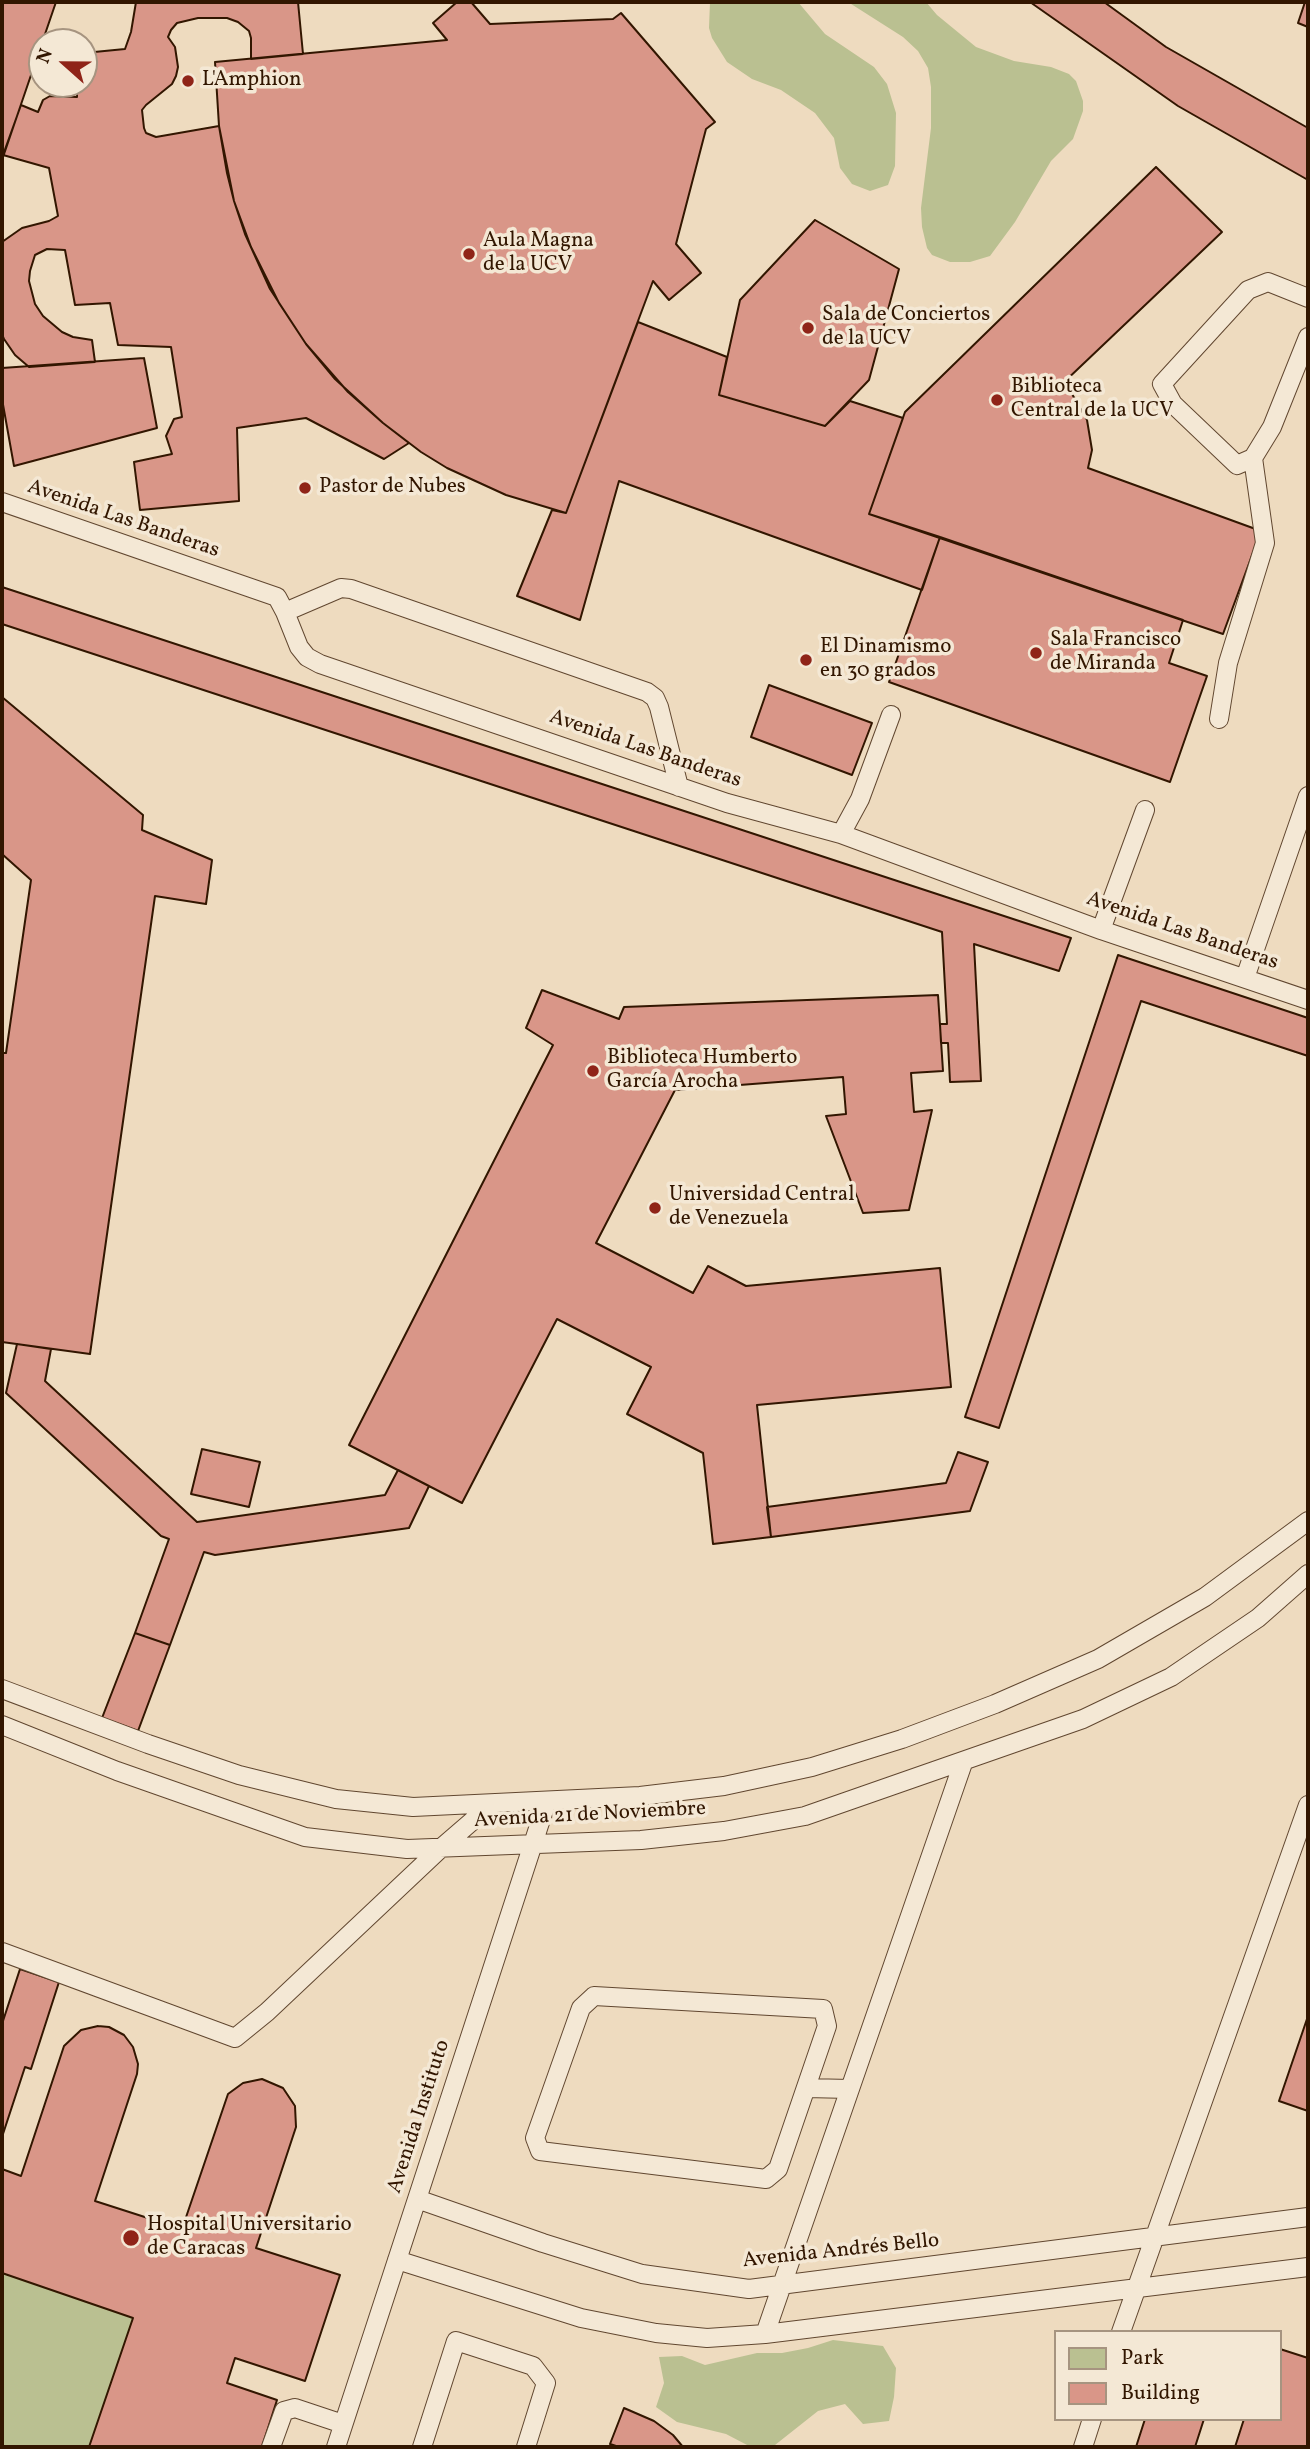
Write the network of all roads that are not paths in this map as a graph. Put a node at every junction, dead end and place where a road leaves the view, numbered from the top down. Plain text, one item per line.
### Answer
1 (1308, 298) edge
2 (1308, 337) edge
3 (1253, 457) junction
4 (2, 502) edge
5 (285, 612) junction
6 (891, 715) dead end
7 (1219, 719) dead end
8 (679, 787) junction
9 (1308, 796) edge
10 (1146, 810) dead end
11 (841, 834) junction
12 (1101, 930) junction
13 (1245, 978) junction
14 (1308, 1000) edge
15 (1307, 1523) edge
16 (1308, 1574) edge
17 (2, 1689) edge
18 (2, 1725) edge
19 (963, 1763) junction
20 (547, 1801) junction
21 (492, 1804) junction
22 (1308, 1805) edge
23 (533, 1843) junction
24 (441, 1848) junction
25 (2, 1952) edge
26 (806, 2088) junction
27 (850, 2089) junction
28 (417, 2199) junction
29 (1308, 2217) edge
30 (1155, 2237) junction
31 (397, 2260) junction
32 (1308, 2267) edge
33 (782, 2285) junction
34 (1136, 2288) junction
35 (1122, 2330) edge
36 (765, 2334) junction
37 (1091, 2421) edge
38 (343, 2424) junction
39 (271, 2447) edge
40 (335, 2447) edge
41 (422, 2447) edge
42 (526, 2447) edge
43 (1083, 2447) edge

1 - 3 lane
2 - 3 lane
3 - 7 lane
4 - 5 lane, Avenida Las Banderas
5 - 8 lane, Avenida Las Banderas
5 - 8 lane
6 - 11 lane
8 - 11 lane, Avenida Las Banderas
9 - 13 lane
10 - 12 lane
11 - 12 lane, Avenida Las Banderas
12 - 13 lane, Avenida Las Banderas
13 - 14 lane, Avenida Las Banderas
15 - 20 lane, Avenida 21 de Noviembre
16 - 19 lane, Avenida 21 de Noviembre
17 - 21 lane, Avenida 21 de Noviembre
18 - 24 lane, Avenida 21 de Noviembre
19 - 23 lane, Avenida 21 de Noviembre
19 - 27 lane
20 - 21 lane, Avenida 21 de Noviembre
20 - 23 lane, Avenida Instituto
21 - 24 lane
22 - 30 lane
23 - 24 lane, Avenida 21 de Noviembre
23 - 28 lane, Avenida Instituto
24 - 25 lane
26 - 26 lane
26 - 27 lane
27 - 33 lane
28 - 31 lane, Avenida Instituto
28 - 33 lane, Avenida Andrés Bello
29 - 30 lane, Avenida Andrés Bello
30 - 33 lane, Avenida Andrés Bello
30 - 34 lane
31 - 36 lane
31 - 38 lane, Avenida Instituto
32 - 34 lane
33 - 36 lane
34 - 35 lane
34 - 36 lane
37 - 43 lane
38 - 39 lane
38 - 40 lane, Avenida Instituto
41 - 42 lane

